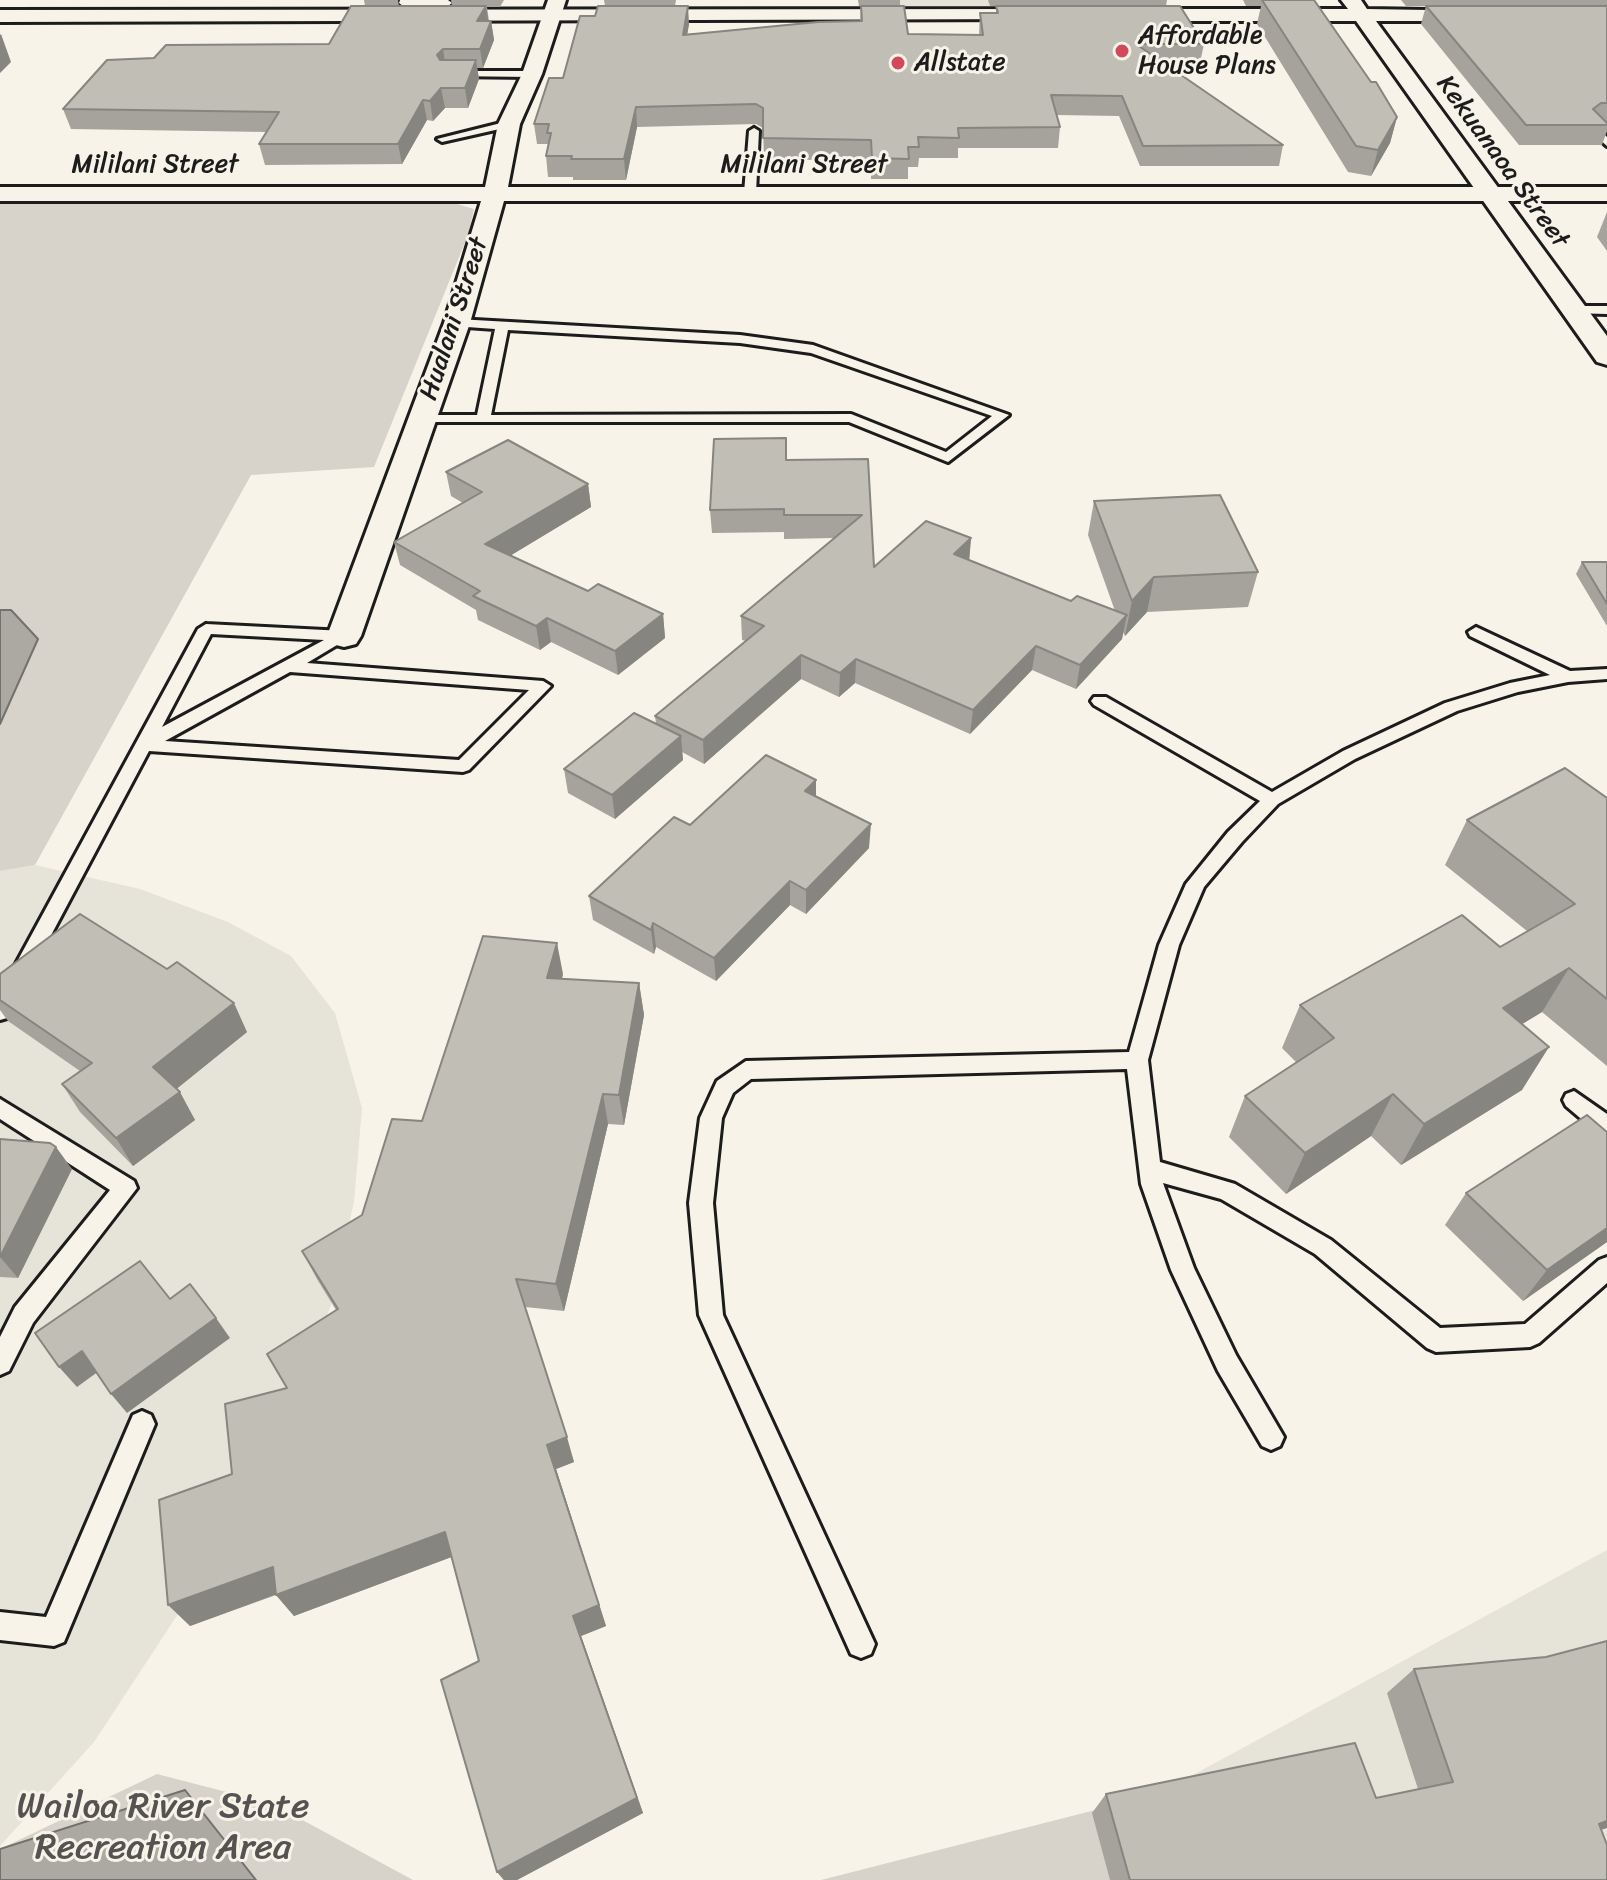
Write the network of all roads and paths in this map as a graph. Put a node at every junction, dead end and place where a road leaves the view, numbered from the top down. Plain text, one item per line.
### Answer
1 (404, 0) edge
2 (447, 7) edge
3 (1356, 7) edge
4 (554, 8) edge
5 (1064, 15) edge
6 (1111, 15) edge
7 (1500, 15) edge
8 (0, 16) edge
9 (446, 74) edge
10 (532, 74) junction
11 (509, 124) junction
12 (1607, 129) edge
13 (754, 131) dead end
14 (442, 139) dead end
15 (1607, 143) edge
16 (495, 193) junction
17 (750, 193) junction
18 (0, 194) edge
19 (1490, 194) junction
20 (1607, 194) edge
21 (1574, 310) junction
22 (1607, 310) edge
23 (457, 323) junction
24 (502, 326) junction
25 (1607, 356) edge
26 (422, 419) junction
27 (483, 419) junction
28 (1476, 632) dead end
29 (344, 636) junction
30 (287, 667) junction
31 (1607, 674) edge
32 (1568, 677) junction
33 (1100, 701) dead end
34 (143, 745) junction
35 (1272, 800) junction
36 (0, 1012) edge
37 (1137, 1060) junction
38 (1574, 1100) dead end
39 (0, 1108) edge
40 (1607, 1127) edge
41 (1150, 1169) junction
42 (1607, 1268) edge
43 (0, 1363) edge
44 (142, 1424) dead end
45 (1271, 1437) dead end
46 (0, 1626) edge
47 (861, 1644) dead end

1 - 2 lane
2 - 4 street
2 - 8 street
3 - 6 street
3 - 7 street
3 - 19 street, Kekuanaoa Street
4 - 5 street
4 - 10 street, Hualani Street
9 - 10 lane
10 - 11 street, Hualani Street
11 - 14 lane
11 - 16 street, Hualani Street
12 - 15 lane
13 - 17 lane
16 - 17 street, Mililani Street
16 - 18 street, Mililani Street
16 - 23 street, Hualani Street
17 - 19 street, Mililani Street
19 - 20 street, Mililani Street
19 - 21 street, Kekuanaoa Street
21 - 22 lane
21 - 25 street, Kekuanaoa Street
23 - 24 lane
23 - 26 street, Hualani Street
24 - 27 lane
24 - 27 lane
26 - 27 lane
26 - 29 street, Hualani Street
28 - 32 lane
29 - 30 lane
29 - 34 lane
30 - 34 lane
30 - 34 lane
31 - 32 lane
32 - 35 lane
33 - 35 lane
34 - 36 lane
35 - 37 lane
37 - 41 lane
37 - 47 lane
38 - 40 lane
39 - 43 lane
41 - 42 lane
41 - 45 lane
44 - 46 lane

